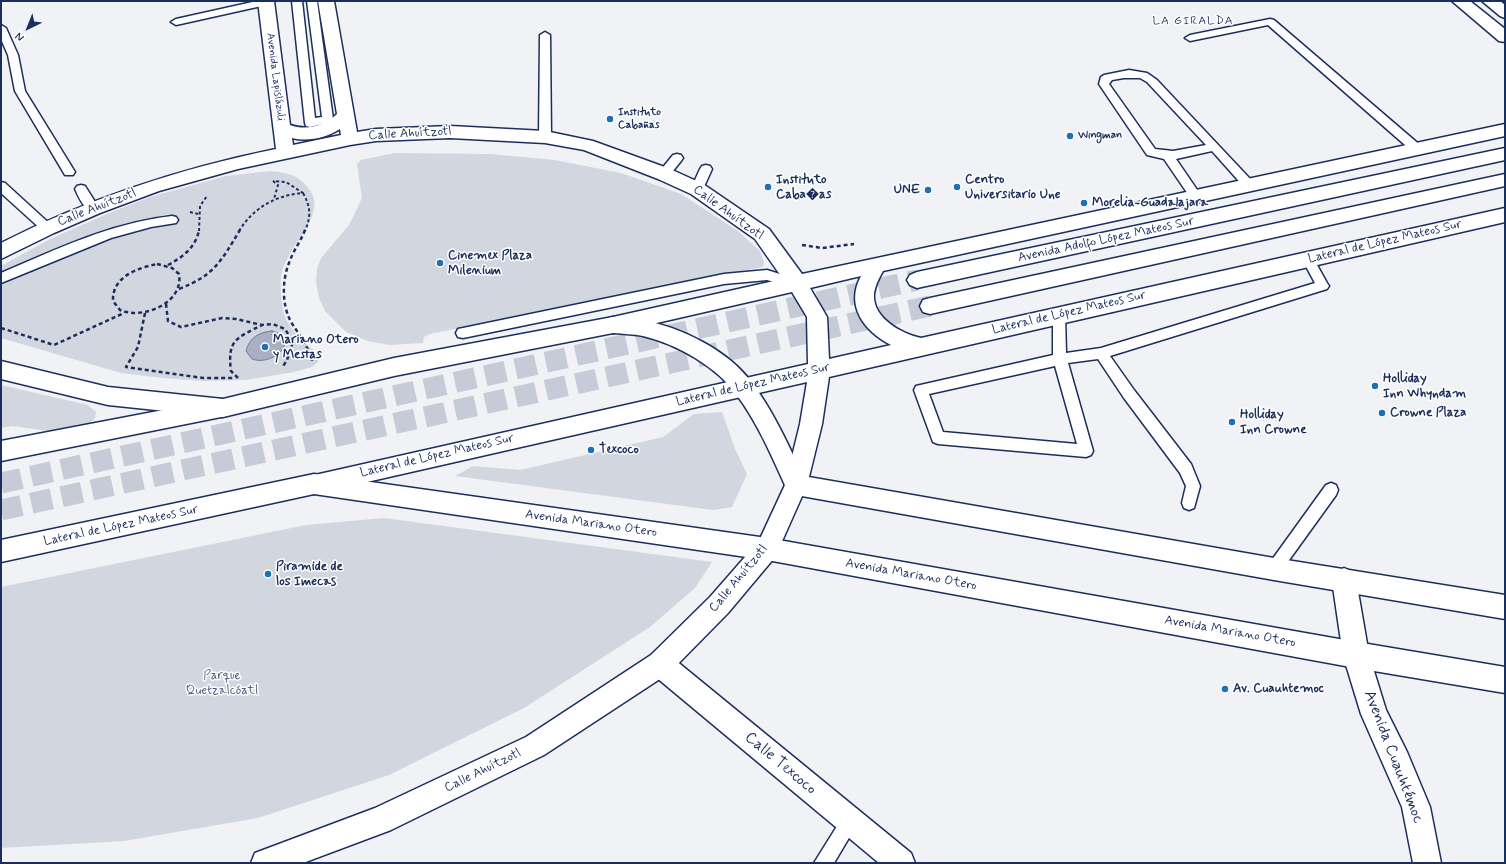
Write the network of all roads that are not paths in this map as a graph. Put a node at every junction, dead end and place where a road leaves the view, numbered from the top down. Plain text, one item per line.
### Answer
1 (266, 1) edge
2 (296, 1) edge
3 (312, 1) edge
4 (326, 1) edge
5 (1460, 1) edge
6 (1490, 1) edge
7 (1505, 13) edge
8 (176, 22) dead end
9 (1, 28) edge
10 (545, 35) dead end
11 (1505, 37) edge
12 (1190, 38) dead end
13 (346, 115) junction
14 (282, 128) junction
15 (1505, 130) edge
16 (545, 137) junction
17 (350, 138) junction
18 (1214, 147) junction
19 (1417, 149) junction
20 (285, 153) junction
21 (1505, 154) edge
22 (1168, 156) junction
23 (677, 158) dead end
24 (706, 169) dead end
25 (69, 172) dead end
26 (664, 174) junction
27 (1505, 180) edge
28 (1, 186) edge
29 (1249, 186) junction
30 (81, 189) dead end
31 (697, 189) junction
32 (1196, 197) junction
33 (93, 208) junction
34 (1505, 215) edge
35 (172, 220) dead end
36 (47, 228) junction
37 (1, 252) edge
38 (1308, 259) junction
39 (877, 264) junction
40 (1, 278) edge
41 (918, 280) tunnel mouth
42 (798, 284) junction
43 (930, 306) tunnel mouth
44 (1058, 315) junction
45 (613, 325) junction
46 (463, 333) dead end
47 (922, 347) junction
48 (1100, 353) junction
49 (1060, 359) junction
50 (1, 370) edge
51 (819, 370) junction
52 (744, 386) junction
53 (222, 408) junction
54 (1, 451) edge
55 (314, 484) junction
56 (796, 485) junction
57 (1331, 490) dead end
58 (1188, 503) dead end
59 (767, 549) junction
60 (1, 551) edge
61 (1274, 569) junction
62 (1344, 580) junction
63 (1505, 607) edge
64 (1356, 655) junction
65 (660, 664) junction
66 (1505, 680) edge
67 (850, 821) junction
68 (265, 863) edge
69 (823, 863) edge
70 (901, 863) edge
71 (1427, 863) edge

1 - 8 lane
1 - 14 main road, Avenida Lapislázuli
2 - 3 lane
4 - 13 main road
5 - 11 main road
6 - 7 main road
9 - 25 lane
10 - 16 lane
12 - 19 lane
13 - 14 main road
13 - 17 main road
14 - 20 main road, Avenida Lapislázuli
15 - 19 main road
16 - 17 main road, Calle Ahuítzotl
16 - 26 main road, Calle Ahuítzotl
17 - 20 main road, Calle Ahuítzotl
18 - 22 lane
18 - 22 lane
18 - 29 lane
19 - 29 main road
20 - 33 main road, Calle Ahuítzotl
21 - 41 main road, Avenida Adolfo López Mateos Sur
22 - 32 lane
23 - 26 lane
24 - 31 lane
26 - 31 main road, Calle Ahuítzotl
27 - 43 main road, Avenida Adolfo López Mateos Sur
28 - 36 lane
29 - 32 main road
30 - 33 lane
31 - 42 main road, Calle Ahuítzotl
32 - 39 main road
33 - 36 main road, Calle Ahuítzotl
34 - 38 main road, Lateral de López Mateos Sur
35 - 40 lane
36 - 37 main road, Calle Ahuítzotl
38 - 44 main road, Lateral de López Mateos Sur
38 - 48 lane
39 - 42 main road
39 - 47 main road
42 - 45 main road
42 - 46 lane
42 - 51 main road, Calle Ahuítzotl
44 - 47 main road, Lateral de López Mateos Sur
44 - 49 lane
45 - 52 main road
45 - 53 main road
47 - 51 main road, Lateral de López Mateos Sur
48 - 49 lane
48 - 58 lane
49 - 49 lane
50 - 53 main road
51 - 52 main road, Lateral de López Mateos Sur
51 - 56 main road, Calle Ahuítzotl
52 - 55 main road, Lateral de López Mateos Sur
52 - 56 main road
53 - 54 main road
55 - 59 main road, Avenida Mariano Otero
55 - 60 main road, Lateral de López Mateos Sur
56 - 59 main road, Calle Ahuítzotl
56 - 61 main road
57 - 61 lane
59 - 64 main road, Avenida Mariano Otero
59 - 65 main road, Calle Ahuítzotl
61 - 62 main road
62 - 63 main road
62 - 64 main road, Avenida Cuauhtémoc
64 - 66 main road, Avenida Mariano Otero
64 - 71 main road, Avenida Cuauhtémoc
65 - 67 main road, Calle Texcoco
65 - 68 main road, Calle Ahuítzotl
67 - 69 lane
67 - 70 main road, Calle Texcoco

